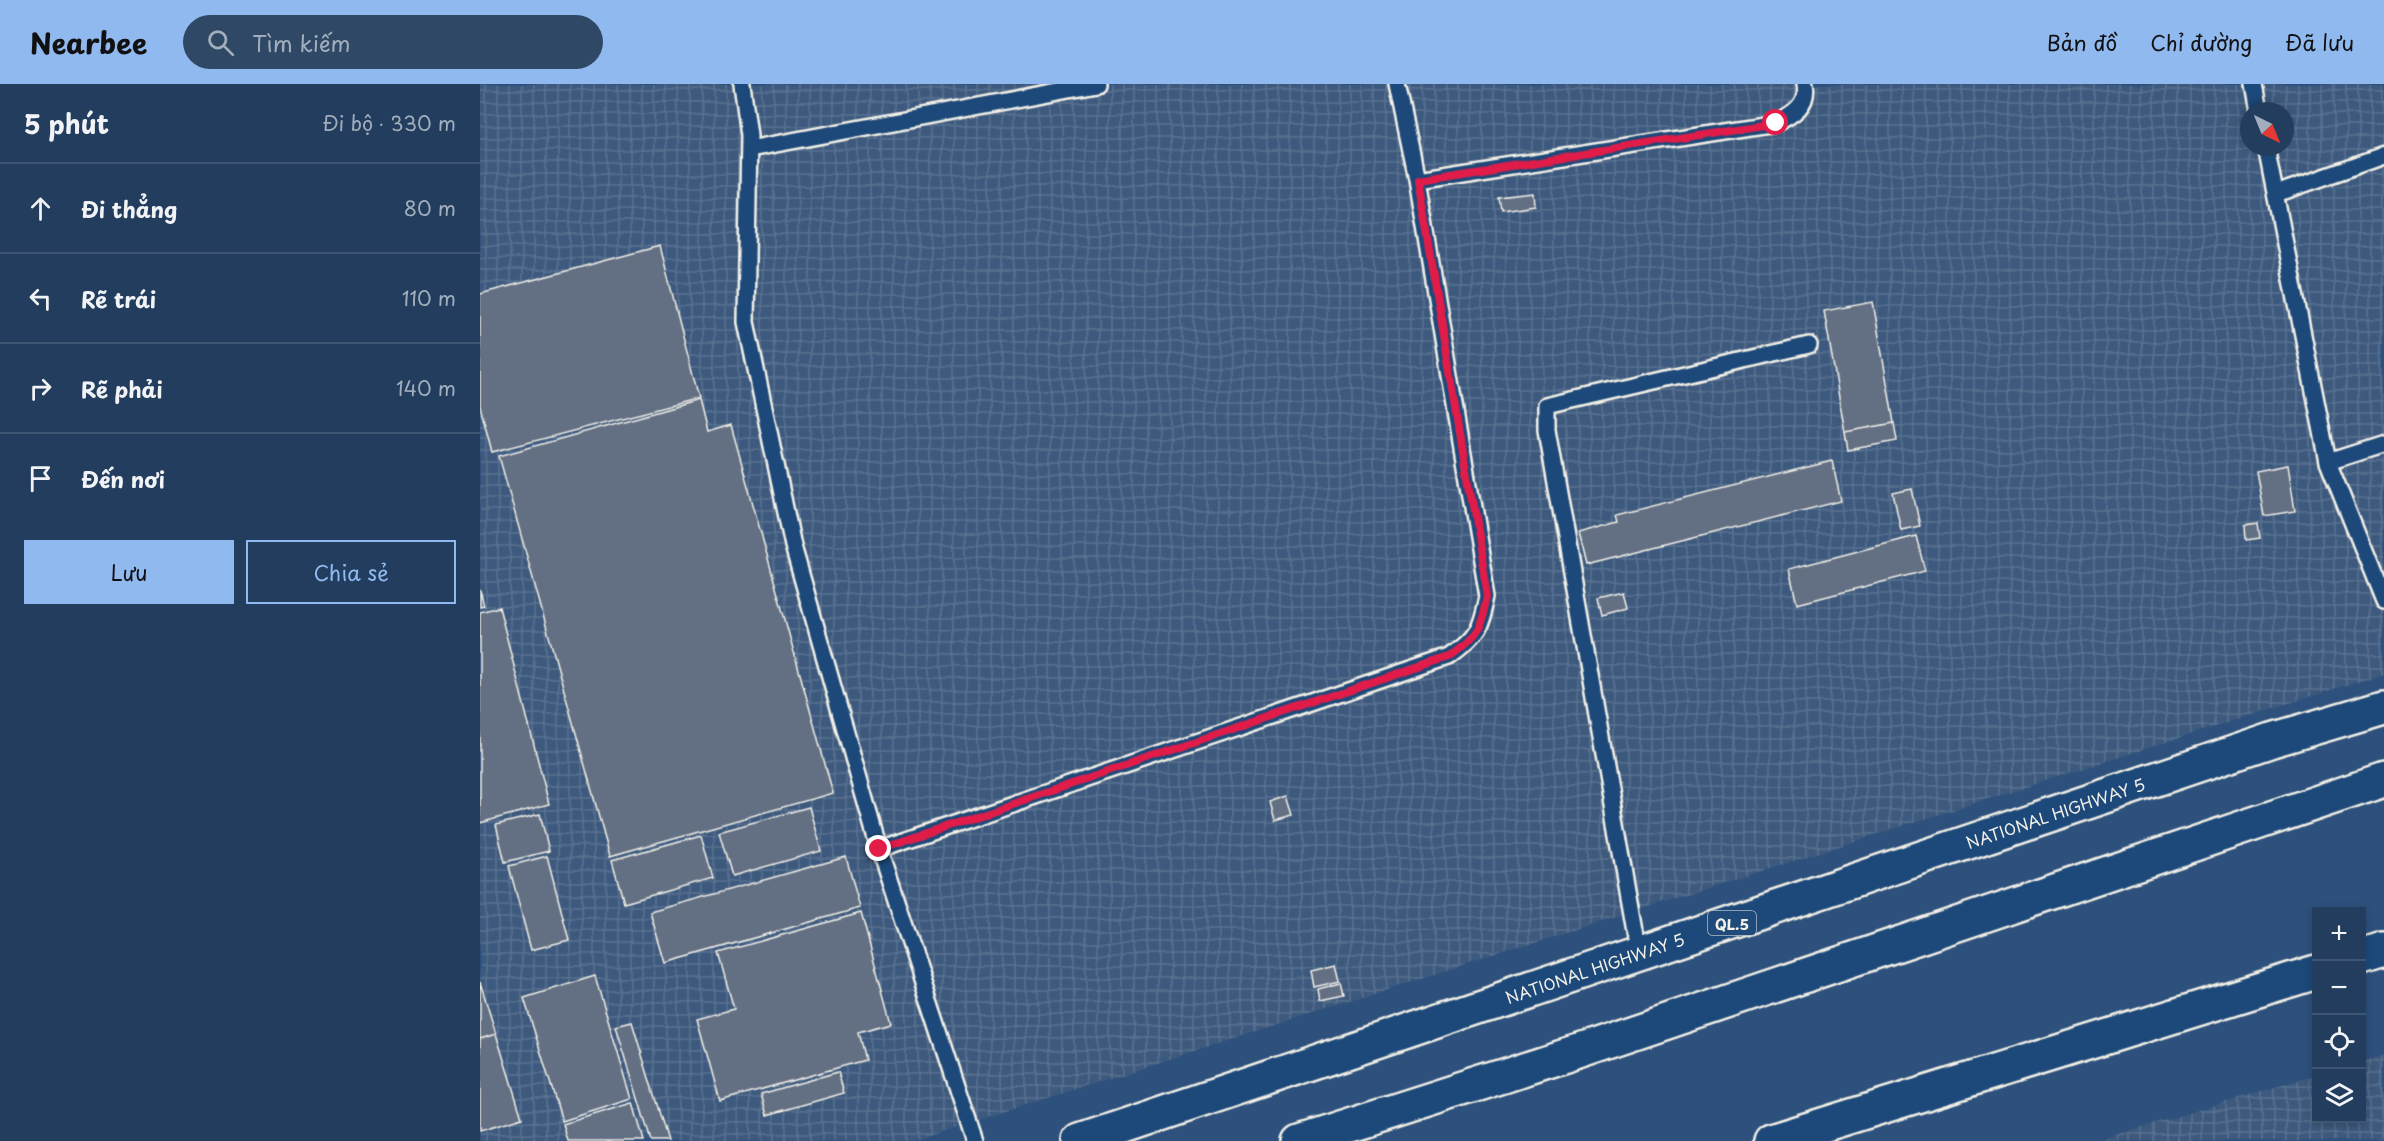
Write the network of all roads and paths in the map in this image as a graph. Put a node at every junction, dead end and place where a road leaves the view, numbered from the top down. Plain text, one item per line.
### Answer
1 (742, 84) edge
2 (1096, 84) edge
3 (1396, 84) edge
4 (1805, 84) edge
5 (2254, 84) edge
6 (2257, 102) edge
7 (748, 149) junction
8 (2268, 156) edge
9 (2384, 156) edge
10 (1418, 179) junction
11 (2276, 194) junction
12 (1809, 345) dead end
13 (2384, 444) edge
14 (2328, 462) junction
15 (2384, 601) edge
16 (2384, 707) edge
17 (2384, 780) edge
18 (879, 849) junction
19 (2384, 951) edge
20 (1639, 954) junction
21 (2366, 956) edge
22 (2312, 973) edge
23 (975, 1141) edge
24 (1080, 1141) edge
25 (1299, 1141) edge
26 (1771, 1141) edge

1 - 7 lane
2 - 7 lane
3 - 10 lane
4 - 10 lane
5 - 6 lane
7 - 18 lane
8 - 11 lane
9 - 11 lane
10 - 18 lane
11 - 14 lane
12 - 20 lane
13 - 14 lane
14 - 15 lane
16 - 20 highway, NATIONAL HIGHWAY 5 / QL.5
17 - 25 highway
18 - 23 lane
19 - 21 highway
20 - 24 highway, NATIONAL HIGHWAY 5 / QL.5
22 - 26 highway

